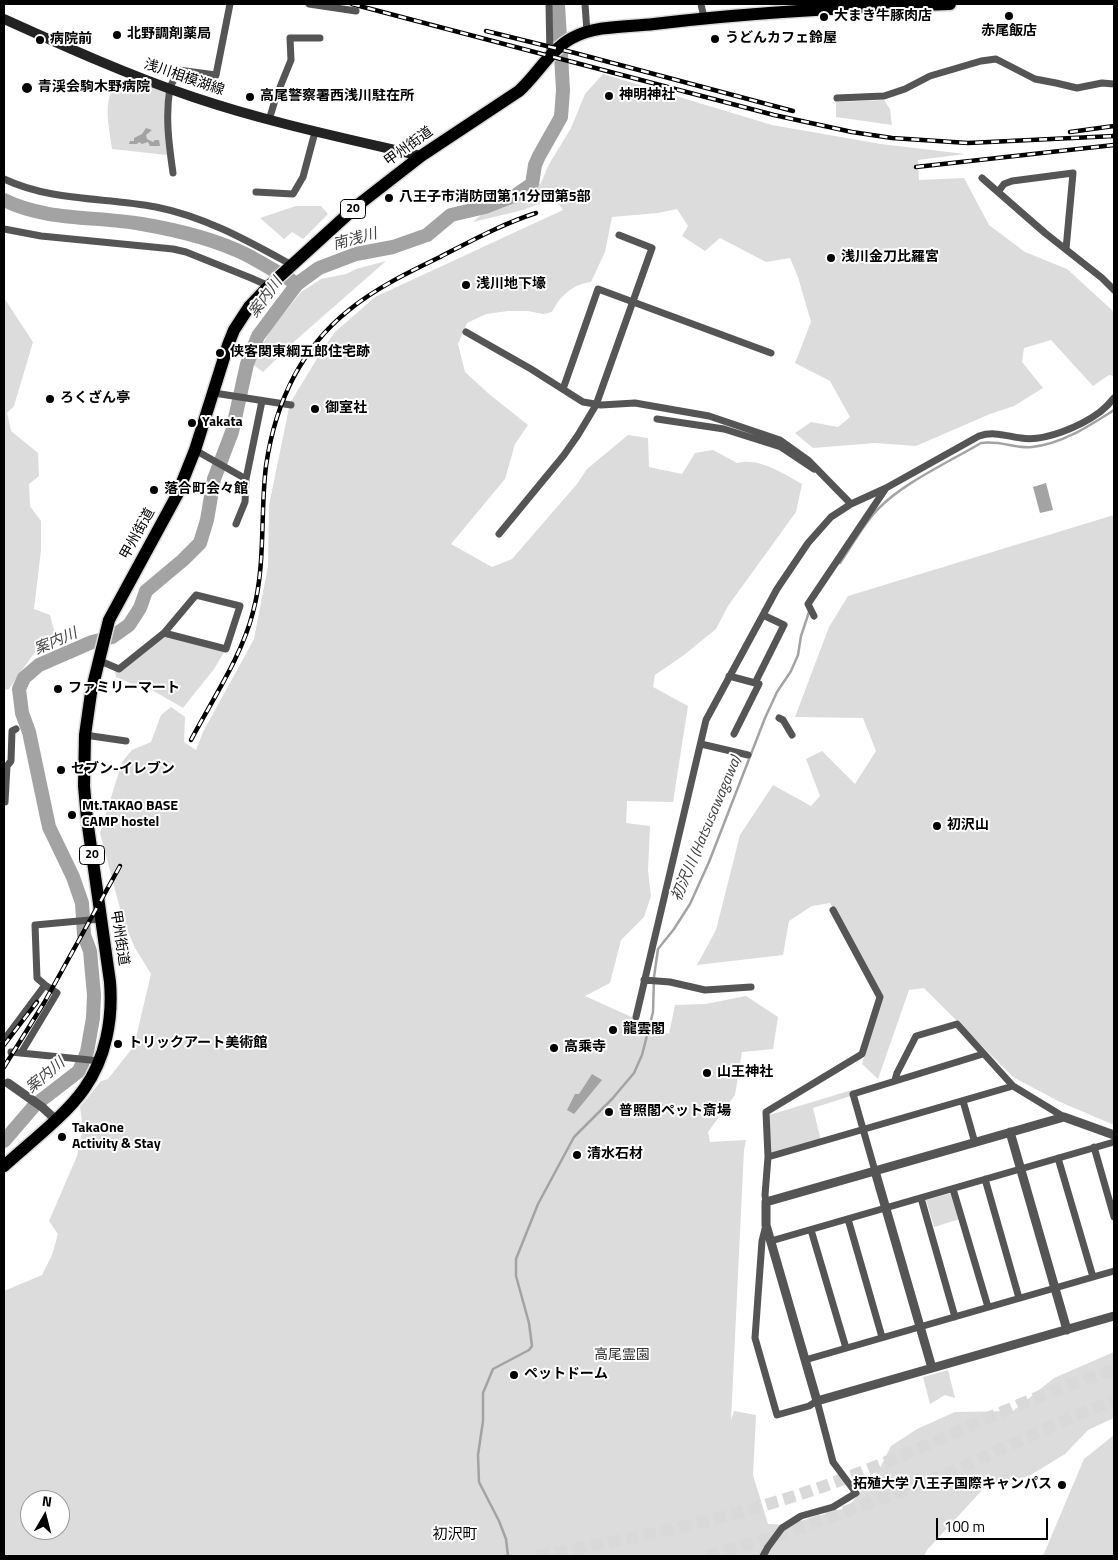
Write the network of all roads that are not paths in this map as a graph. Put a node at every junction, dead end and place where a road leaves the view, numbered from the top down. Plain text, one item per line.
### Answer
1 (230, 4) edge
2 (309, 4) edge
3 (549, 4) edge
4 (585, 4) edge
5 (701, 4) edge
6 (929, 4) edge
7 (950, 4) edge
8 (884, 5) edge
9 (356, 11) dead end
10 (704, 18) junction
11 (4, 20) edge
12 (588, 32) junction
13 (320, 38) dead end
14 (550, 57) junction
15 (1114, 84) edge
16 (170, 89) junction
17 (836, 98) dead end
18 (269, 120) junction
19 (315, 132) junction
20 (421, 156) junction
21 (172, 172) dead end
22 (982, 178) dead end
23 (4, 179) edge
24 (256, 192) dead end
25 (998, 192) junction
26 (4, 229) edge
27 (619, 235) dead end
28 (1066, 249) junction
29 (291, 266) junction
30 (270, 285) junction
31 (1114, 290) edge
32 (632, 302) junction
33 (466, 332) dead end
34 (771, 353) dead end
35 (562, 389) junction
36 (214, 393) junction
37 (1114, 398) edge
38 (262, 401) junction
39 (291, 405) dead end
40 (596, 405) junction
41 (657, 419) dead end
42 (195, 450) junction
43 (819, 472) junction
44 (246, 478) junction
45 (886, 488) junction
46 (851, 504) junction
47 (236, 524) dead end
48 (499, 534) dead end
49 (763, 615) junction
50 (814, 616) dead end
51 (164, 633) junction
52 (98, 660) junction
53 (728, 676) junction
54 (755, 683) junction
55 (780, 718) dead end
56 (734, 734) dead end
57 (4, 735) edge
58 (86, 735) junction
59 (792, 735) dead end
60 (126, 741) dead end
61 (700, 744) junction
62 (748, 755) dead end
63 (5, 802) dead end
64 (832, 910) dead end
65 (97, 919) junction
66 (651, 980) junction
67 (44, 985) junction
68 (751, 988) dead end
69 (636, 1017) dead end
70 (4, 1040) edge
71 (11, 1052) dead end
72 (21, 1053) junction
73 (983, 1054) junction
74 (96, 1061) junction
75 (895, 1080) junction
76 (8, 1083) dead end
77 (1013, 1086) junction
78 (963, 1101) junction
79 (1064, 1117) junction
80 (55, 1119) junction
81 (863, 1130) junction
82 (1010, 1132) junction
83 (1114, 1135) edge
84 (975, 1142) junction
85 (1114, 1142) edge
86 (1094, 1148) junction
87 (768, 1156) junction
88 (1058, 1158) junction
89 (4, 1166) edge
90 (1020, 1169) junction
91 (875, 1171) junction
92 (985, 1179) junction
93 (953, 1188) junction
94 (921, 1198) junction
95 (766, 1202) junction
96 (886, 1208) junction
97 (1114, 1217) edge
98 (848, 1219) junction
99 (766, 1225) junction
100 (811, 1230) junction
101 (771, 1241) junction
102 (1114, 1271) edge
103 (1093, 1277) junction
104 (1054, 1288) junction
105 (1019, 1298) junction
106 (988, 1307) junction
107 (955, 1316) junction
108 (1114, 1316) edge
109 (920, 1327) junction
110 (1067, 1330) junction
111 (882, 1337) junction
112 (846, 1348) junction
113 (805, 1360) junction
114 (932, 1368) junction
115 (817, 1401) junction
116 (763, 1556) edge

1 - 16 street
2 - 9 street
3 - 14 street
4 - 12 street
5 - 10 street
6 - 7 highway, 甲州街道 / 20
6 - 8 highway, 甲州街道 / 20
8 - 10 highway, 甲州街道 / 20
10 - 12 highway, 甲州街道 / 20
11 - 16 main road, 浅川相模湖線
12 - 14 highway, 甲州街道 / 20
13 - 18 street
14 - 20 highway, 甲州街道 / 20
15 - 17 street
16 - 18 main road, 浅川相模湖線
16 - 21 street
18 - 19 main road, 浅川相模湖線
19 - 20 main road, 浅川相模湖線
19 - 24 street
20 - 29 highway, 甲州街道 / 20
22 - 25 street
23 - 29 street
25 - 28 street
25 - 28 street
26 - 30 street
27 - 32 street
28 - 31 street
29 - 30 highway, 甲州街道 / 20
30 - 36 highway, 甲州街道 / 20
32 - 34 street
32 - 35 street
32 - 40 street
33 - 35 street
35 - 40 street
36 - 38 street
36 - 42 highway, 甲州街道 / 20
37 - 45 street
38 - 39 street
38 - 44 street
40 - 43 street
40 - 48 street
41 - 43 street
42 - 44 street
42 - 52 highway, 甲州街道 / 20
43 - 46 street
44 - 47 street
45 - 46 street
45 - 50 street
46 - 49 street
49 - 53 street
49 - 54 street
51 - 51 street
51 - 52 street
52 - 58 highway, 甲州街道 / 20
53 - 54 street
53 - 61 street
54 - 56 street
55 - 59 street
57 - 63 street
58 - 60 street
58 - 65 highway, 甲州街道 / 20
61 - 62 street
61 - 66 street
64 - 87 street
65 - 67 street
65 - 74 highway, 甲州街道 / 20
66 - 68 street
66 - 69 street
67 - 70 street
67 - 72 street
71 - 72 street
72 - 74 street
73 - 75 street
73 - 75 street
73 - 77 street
74 - 80 highway, 甲州街道 / 20
75 - 81 street
76 - 80 street
77 - 78 street
77 - 79 street
78 - 81 street
78 - 84 street
79 - 82 street
79 - 83 street
80 - 89 highway, 甲州街道 / 20
81 - 87 street
81 - 91 street
82 - 84 street
82 - 90 street
84 - 91 street
85 - 86 street
86 - 88 street
86 - 97 street
87 - 95 street
88 - 90 street
88 - 103 street
90 - 92 street
90 - 104 street
91 - 95 street
91 - 96 street
92 - 93 street
92 - 105 street
93 - 94 street
93 - 106 street
94 - 96 street
94 - 107 street
95 - 99 street
96 - 98 street
96 - 109 street
98 - 100 street
98 - 111 street
99 - 101 street
99 - 115 street
100 - 101 street
100 - 112 street
101 - 113 street
102 - 103 street
103 - 104 street
104 - 105 street
104 - 110 street
105 - 106 street
106 - 107 street
107 - 109 street
108 - 110 street
109 - 111 street
109 - 114 street
110 - 114 street
111 - 112 street
112 - 113 street
113 - 115 street
114 - 115 street
115 - 116 street

